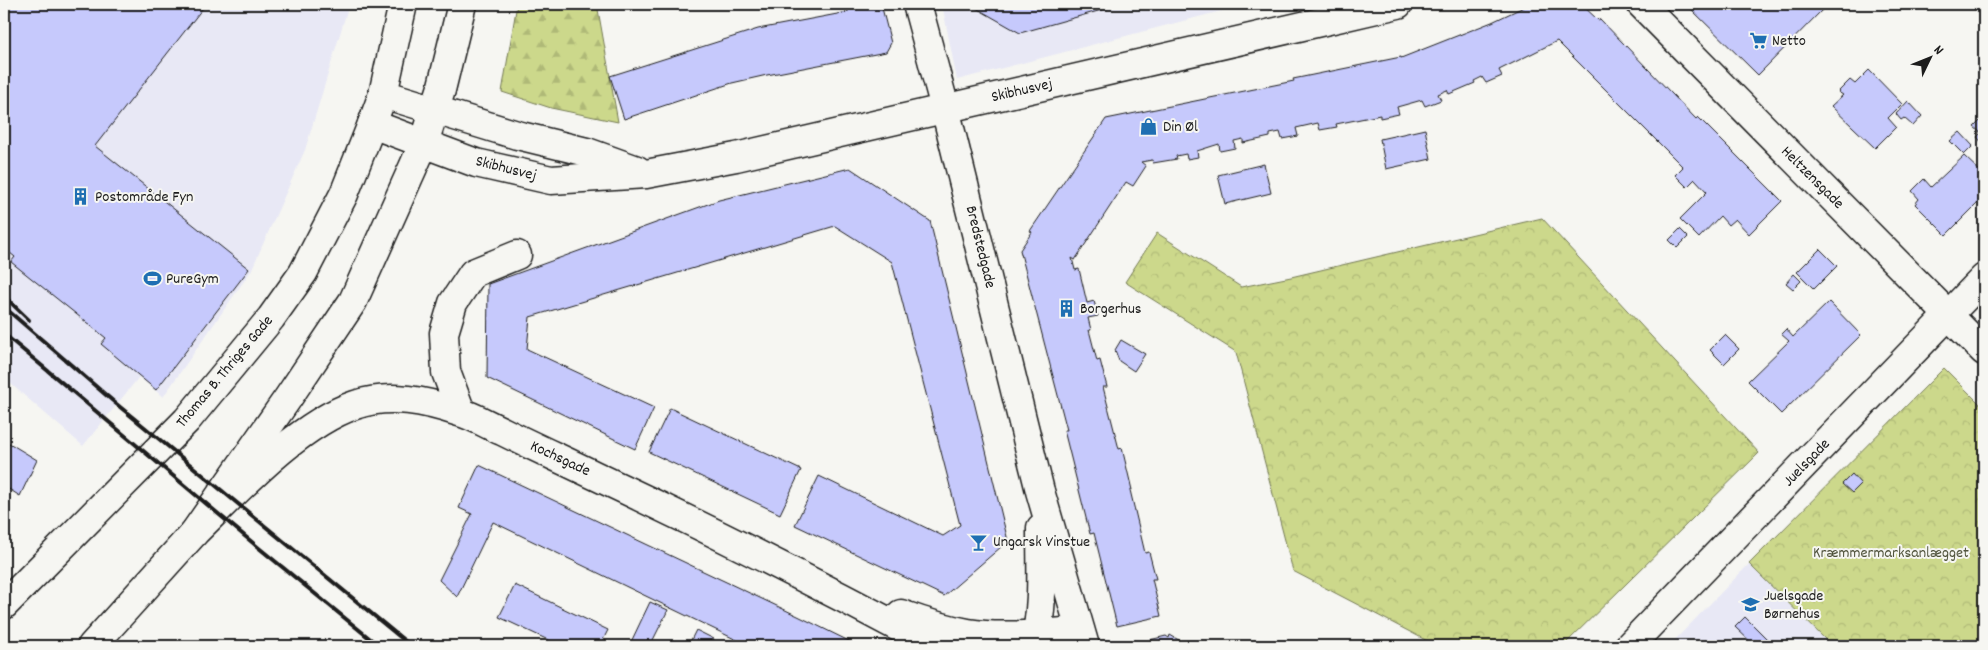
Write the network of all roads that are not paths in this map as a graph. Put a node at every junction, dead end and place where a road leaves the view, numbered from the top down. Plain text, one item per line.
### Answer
1 (403, 4) edge
2 (462, 4) edge
3 (917, 4) edge
4 (1398, 4) edge
5 (1640, 4) edge
6 (382, 94) junction
7 (945, 108) junction
8 (436, 110) junction
9 (372, 124) junction
10 (424, 143) junction
11 (646, 174) junction
12 (517, 255) dead end
13 (1984, 278) edge
14 (1948, 315) junction
15 (1984, 351) edge
16 (461, 412) junction
17 (1040, 491) junction
18 (194, 533) junction
19 (835, 593) junction
20 (4, 605) edge
21 (1082, 639) edge
22 (1036, 640) edge
23 (92, 646) edge
24 (934, 646) edge
25 (1629, 646) edge

1 - 6 street, Thomas B. Thriges Gade
2 - 8 street
3 - 7 street, Bredstedgade
4 - 7 street, Skibhusvej
5 - 14 street, Heltzensgade
6 - 8 street
6 - 9 street, Thomas B. Thriges Gade
7 - 11 street, Skibhusvej
7 - 17 street, Bredstedgade
8 - 10 street
8 - 11 street
9 - 10 street, Skibhusvej
9 - 20 street, Thomas B. Thriges Gade
10 - 11 street, Skibhusvej
10 - 18 street
12 - 16 street
13 - 14 street, Juelsgade
14 - 15 street, Heltzensgade
14 - 25 street, Juelsgade
16 - 18 street, Kochsgade
16 - 19 street, Kochsgade
17 - 21 street, Bredstedgade
17 - 22 street, Bredstedgade
18 - 23 street
19 - 22 street, Kochsgade
19 - 24 street, Kochsgade
21 - 22 street, Kochsgade

